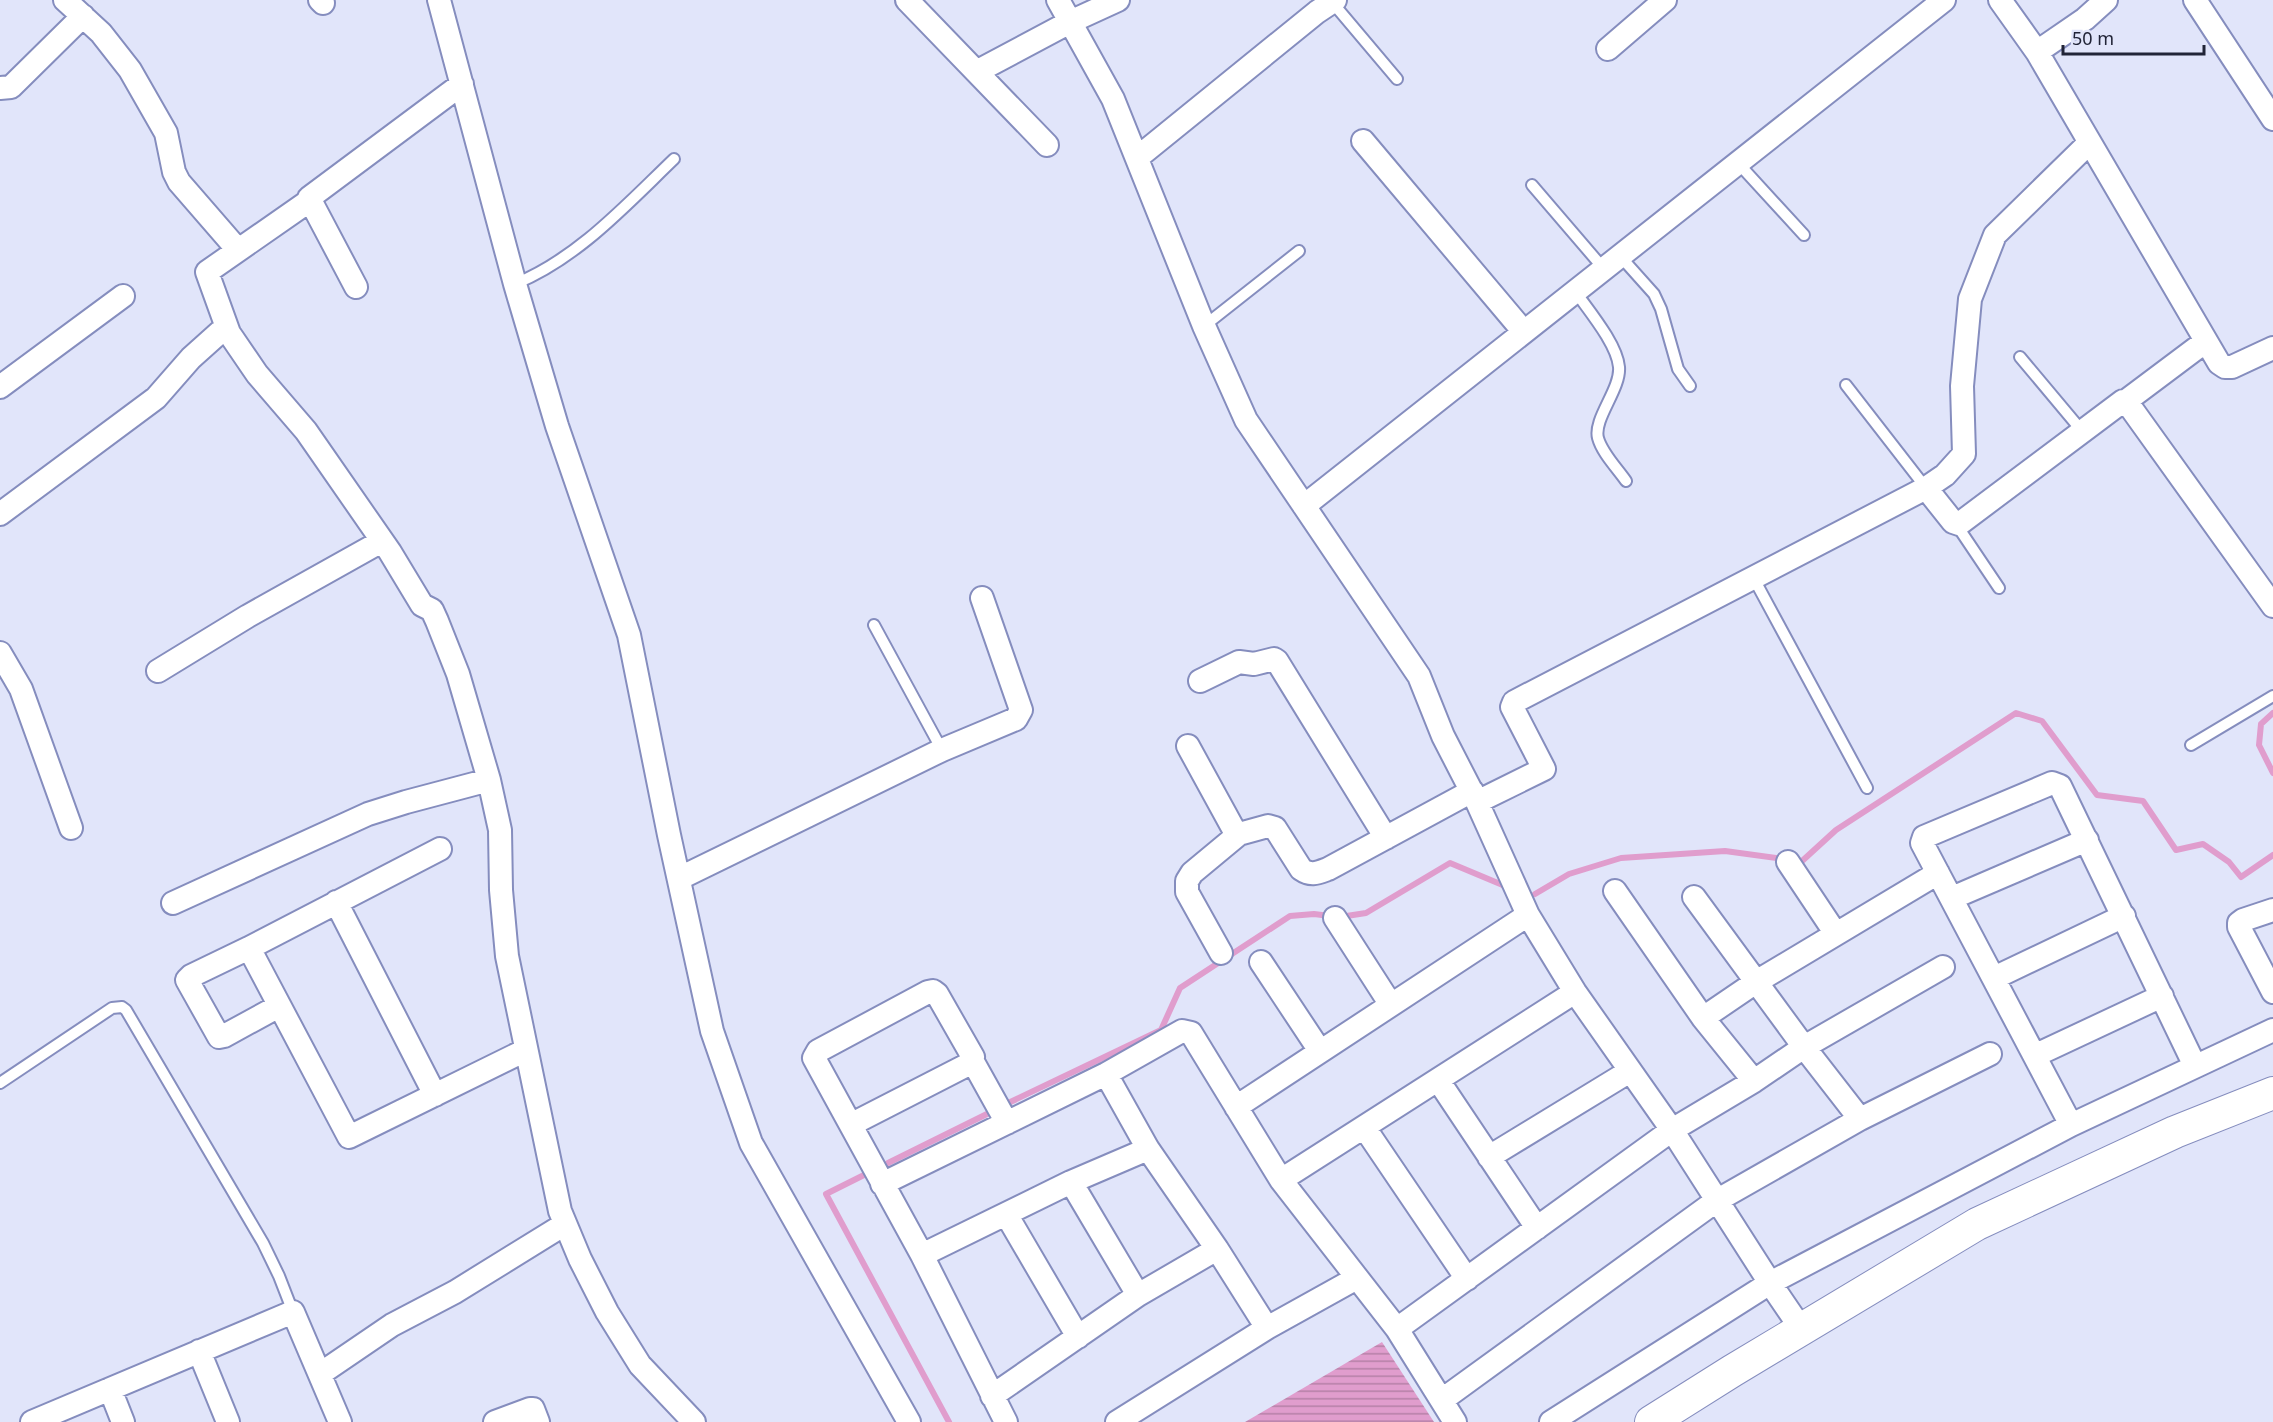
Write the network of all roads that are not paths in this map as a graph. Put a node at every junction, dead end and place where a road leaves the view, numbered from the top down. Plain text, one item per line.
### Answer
1 (65, 0) edge
2 (439, 0) edge
3 (907, 0) edge
4 (1058, 0) edge
5 (1118, 0) edge
6 (1665, 0) edge
7 (1944, 0) edge
8 (2000, 0) edge
9 (2106, 0) edge
10 (2195, 0) edge
11 (1334, 1) edge
12 (83, 16) junction
13 (1070, 22) junction
14 (1608, 49) dead end
15 (2037, 52) junction
16 (978, 71) junction
17 (1396, 79) dead end
18 (462, 84) junction
19 (0, 87) edge
20 (2273, 119) edge
21 (1364, 141) dead end
22 (2089, 143) junction
23 (1047, 145) dead end
24 (1137, 158) junction
25 (674, 159) dead end
26 (1738, 163) junction
27 (1532, 185) dead end
28 (309, 201) junction
29 (1804, 235) dead end
30 (238, 250) junction
31 (1299, 251) dead end
32 (1612, 262) junction
33 (515, 284) junction
34 (356, 287) dead end
35 (1575, 291) junction
36 (123, 296) dead end
37 (1204, 326) junction
38 (1524, 332) junction
39 (229, 333) junction
40 (2206, 341) junction
41 (2273, 348) edge
42 (2019, 357) dead end
43 (1846, 385) dead end
44 (1690, 386) dead end
45 (0, 387) edge
46 (2126, 401) junction
47 (2082, 431) junction
48 (1626, 481) dead end
49 (1926, 488) junction
50 (1304, 506) junction
51 (0, 514) edge
52 (1956, 524) junction
53 (382, 541) junction
54 (1753, 577) junction
55 (1999, 588) dead end
56 (982, 598) dead end
57 (2273, 606) edge
58 (874, 625) dead end
59 (0, 653) edge
60 (158, 670) dead end
61 (1200, 681) dead end
62 (2273, 696) edge
63 (1188, 746) dead end
64 (2191, 746) dead end
65 (942, 750) junction
66 (489, 780) junction
67 (1867, 788) dead end
68 (1474, 797) junction
69 (71, 828) dead end
70 (1239, 834) junction
71 (1386, 838) junction
72 (2087, 840) junction
73 (440, 849) dead end
74 (1788, 862) dead end
75 (1938, 873) junction
76 (680, 878) junction
77 (1615, 891) dead end
78 (1694, 897) dead end
79 (1952, 898) junction
80 (336, 902) junction
81 (173, 903) dead end
82 (2273, 909) edge
83 (1527, 915) junction
84 (2124, 916) junction
85 (1335, 918) dead end
86 (1836, 934) junction
87 (249, 948) junction
88 (1221, 953) dead end
89 (1261, 962) dead end
90 (1943, 967) dead end
91 (1994, 978) junction
92 (1756, 982) junction
93 (1575, 992) junction
94 (2273, 992) edge
95 (2162, 996) junction
96 (1391, 1005) junction
97 (279, 1006) junction
98 (1703, 1018) junction
99 (2273, 1030) edge
100 (1804, 1047) junction
101 (526, 1050) junction
102 (1320, 1051) junction
103 (1990, 1054) dead end
104 (2036, 1055) junction
105 (972, 1060) junction
106 (2196, 1066) junction
107 (1630, 1071) junction
108 (1106, 1074) junction
109 (1438, 1080) junction
110 (1754, 1081) junction
111 (0, 1083) edge
112 (2273, 1093) edge
113 (435, 1095) junction
114 (1236, 1107) junction
115 (1002, 1113) junction
116 (1860, 1119) junction
117 (852, 1124) junction
118 (2071, 1125) junction
119 (1364, 1127) junction
120 (1672, 1130) junction
121 (1148, 1149) junction
122 (1489, 1156) junction
123 (1281, 1180) junction
124 (1071, 1182) junction
125 (882, 1184) junction
126 (1716, 1201) junction
127 (1006, 1214) junction
128 (565, 1224) junction
129 (1537, 1228) junction
130 (1217, 1249) junction
131 (922, 1255) junction
132 (1357, 1278) junction
133 (1467, 1279) junction
134 (1770, 1283) junction
135 (1138, 1295) junction
136 (292, 1312) junction
137 (1267, 1328) junction
138 (1397, 1329) junction
139 (1802, 1329) junction
140 (1078, 1337) junction
141 (199, 1351) junction
142 (320, 1374) junction
143 (110, 1389) junction
144 (992, 1396) junction
145 (1442, 1400) junction
146 (32, 1422) edge
147 (123, 1422) edge
148 (228, 1422) edge
149 (340, 1422) edge
150 (495, 1422) edge
151 (538, 1422) edge
152 (694, 1422) edge
153 (909, 1422) edge
154 (1006, 1422) edge
155 (1118, 1422) edge
156 (1455, 1422) edge
157 (1551, 1422) edge
158 (1652, 1422) edge

1 - 12 street
2 - 18 street
3 - 16 street
4 - 13 street
5 - 13 street
6 - 14 street
7 - 26 street
8 - 15 street
9 - 15 street
10 - 20 street
11 - 17 lane
11 - 24 street
12 - 19 street
12 - 30 street
13 - 16 street
13 - 24 street
15 - 22 street
16 - 23 street
18 - 28 street
18 - 33 street
21 - 38 street
22 - 40 street
22 - 49 street
24 - 37 street
25 - 33 lane
26 - 29 lane
26 - 32 street
27 - 32 lane
28 - 30 street
28 - 34 street
30 - 39 street
31 - 37 lane
32 - 35 street
32 - 44 lane
33 - 76 street
35 - 38 street
35 - 48 lane
36 - 45 street
37 - 50 street
38 - 50 street
39 - 51 street
39 - 53 street
40 - 41 street
40 - 46 street
42 - 47 lane
43 - 49 lane
46 - 47 street
46 - 57 street
47 - 52 street
49 - 52 street
49 - 54 street
50 - 68 street
52 - 55 lane
53 - 60 street
53 - 66 street
54 - 67 lane
54 - 68 street
56 - 65 street
58 - 65 lane
59 - 69 street
61 - 71 street
62 - 64 lane
63 - 70 street
65 - 76 street
66 - 81 street
66 - 101 street
68 - 71 street
68 - 83 street
70 - 71 street
70 - 88 street
72 - 75 street
72 - 79 street
72 - 84 street
73 - 80 street
74 - 86 street
75 - 79 street
75 - 86 street
76 - 153 street
77 - 98 street
78 - 92 street
79 - 91 street
80 - 87 street
80 - 113 street
82 - 94 street
83 - 93 street
83 - 96 street
84 - 91 street
84 - 95 street
85 - 96 street
86 - 92 street
87 - 97 street
87 - 97 street
89 - 102 street
90 - 100 street
91 - 104 street
92 - 98 street
92 - 100 street
93 - 107 street
93 - 109 street
95 - 104 street
95 - 106 street
96 - 102 street
97 - 113 street
98 - 110 street
99 - 106 street
100 - 110 street
100 - 116 street
101 - 113 street
101 - 128 street
102 - 114 street
103 - 116 street
104 - 118 street
105 - 115 street
105 - 117 street
105 - 117 street
106 - 118 street
107 - 120 street
107 - 122 street
108 - 114 street
108 - 115 street
108 - 121 street
109 - 119 street
109 - 122 street
110 - 120 street
111 - 136 lane
112 - 139 main road
114 - 123 street
115 - 125 street
116 - 126 street
117 - 125 street
118 - 134 street
119 - 123 street
119 - 133 street
120 - 126 street
120 - 129 street
121 - 124 street
121 - 130 street
122 - 129 street
123 - 132 street
124 - 127 street
124 - 135 street
125 - 131 street
126 - 134 street
126 - 145 street
127 - 131 street
127 - 140 street
128 - 142 street
128 - 152 street
129 - 133 street
130 - 135 street
130 - 137 street
131 - 144 street
132 - 137 street
132 - 138 street
133 - 138 street
134 - 139 street
134 - 157 street
135 - 140 street
136 - 141 street
136 - 142 street
137 - 155 street
138 - 145 street
139 - 158 main road
140 - 144 street
141 - 143 street
141 - 148 street
142 - 149 street
143 - 146 street
143 - 147 street
144 - 154 street
145 - 156 street
150 - 151 street

